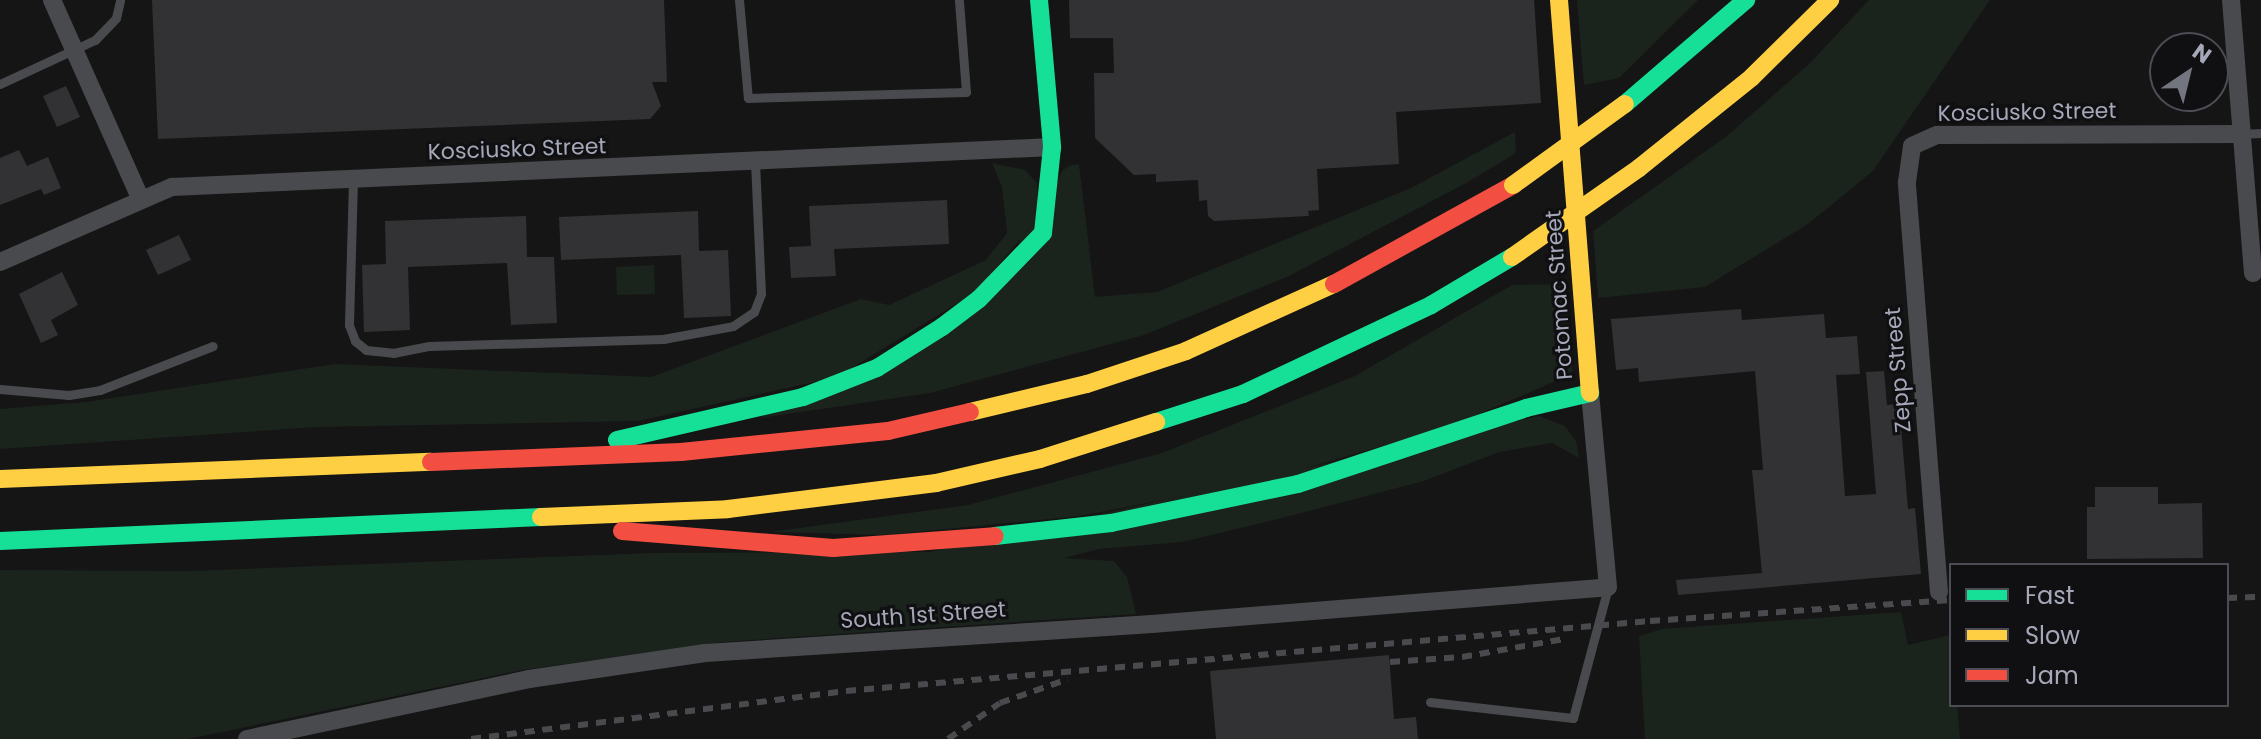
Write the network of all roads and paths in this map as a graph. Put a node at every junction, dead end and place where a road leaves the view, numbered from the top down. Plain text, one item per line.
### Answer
1 (52, 0) edge
2 (120, 0) edge
3 (739, 0) edge
4 (959, 0) edge
5 (1039, 0) edge
6 (1559, 0) edge
7 (1746, 0) edge
8 (1830, 0) edge
9 (2231, 0) edge
10 (75, 50) junction
11 (0, 84) edge
12 (2261, 133) edge
13 (2241, 134) junction
14 (1912, 146) joint
15 (1052, 147) junction
16 (755, 164) junction
17 (353, 180) junction
18 (140, 198) junction
19 (0, 262) edge
20 (2253, 273) dead end
21 (213, 346) dead end
22 (0, 389) edge
23 (1590, 393) junction
24 (538, 458) junction
25 (0, 479) edge
26 (516, 519) junction
27 (0, 541) edge
28 (1608, 587) junction
29 (1939, 592) dead end
30 (1430, 702) dead end
31 (247, 739) edge

1 - 10 street
2 - 10 lane
3 - 4 lane
5 - 15 main road
6 - 23 main road, Potomac Street
7 - 24 main road, bridge
8 - 26 main road, bridge
9 - 13 street
10 - 11 lane
10 - 18 street
12 - 13 lane
13 - 14 street, Kosciusko Street
13 - 20 street
14 - 29 street, Zepp Street
15 - 16 street, Kosciusko Street
15 - 24 main road
16 - 17 street, Kosciusko Street
16 - 17 lane
17 - 18 street, Kosciusko Street
18 - 19 street, Kosciusko Street
21 - 22 lane
23 - 26 main road
23 - 28 street, Potomac Street
24 - 25 main road
26 - 27 main road
28 - 30 lane
28 - 31 street, South 1st Street

